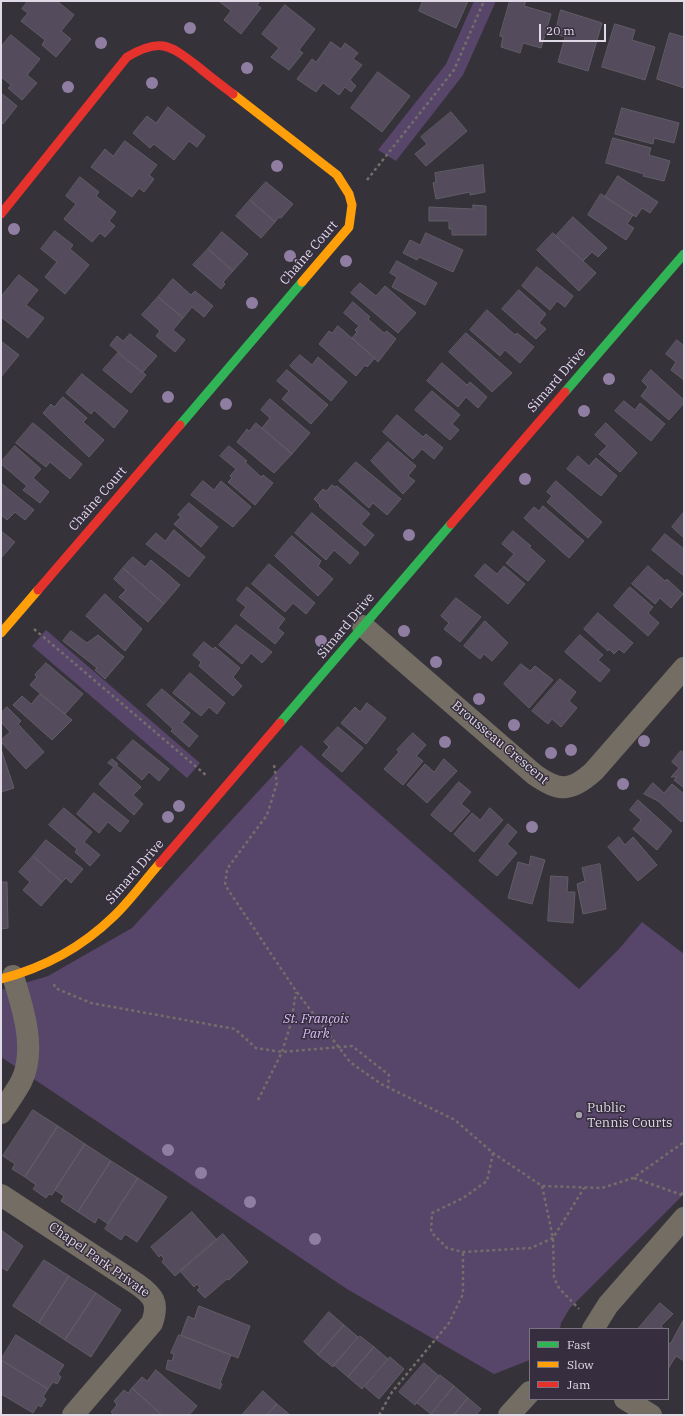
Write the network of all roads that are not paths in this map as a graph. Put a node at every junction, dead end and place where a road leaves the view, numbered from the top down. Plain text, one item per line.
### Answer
1 (1, 214) edge
2 (684, 254) edge
3 (363, 626) junction
4 (1, 633) edge
5 (684, 668) edge
6 (7, 978) edge
7 (1, 1113) edge
8 (1, 1195) edge
9 (684, 1218) edge
10 (594, 1327) edge
11 (529, 1393) edge
12 (628, 1400) edge
13 (73, 1415) edge
14 (509, 1415) edge
15 (650, 1415) edge

1 - 4 street, Chaîne Court
2 - 3 street, Simard Drive
3 - 5 street, Brousseau Crescent
3 - 6 street, Simard Drive
6 - 7 street
8 - 13 street, Chapel Park Private
9 - 10 street
11 - 14 street
12 - 15 street

